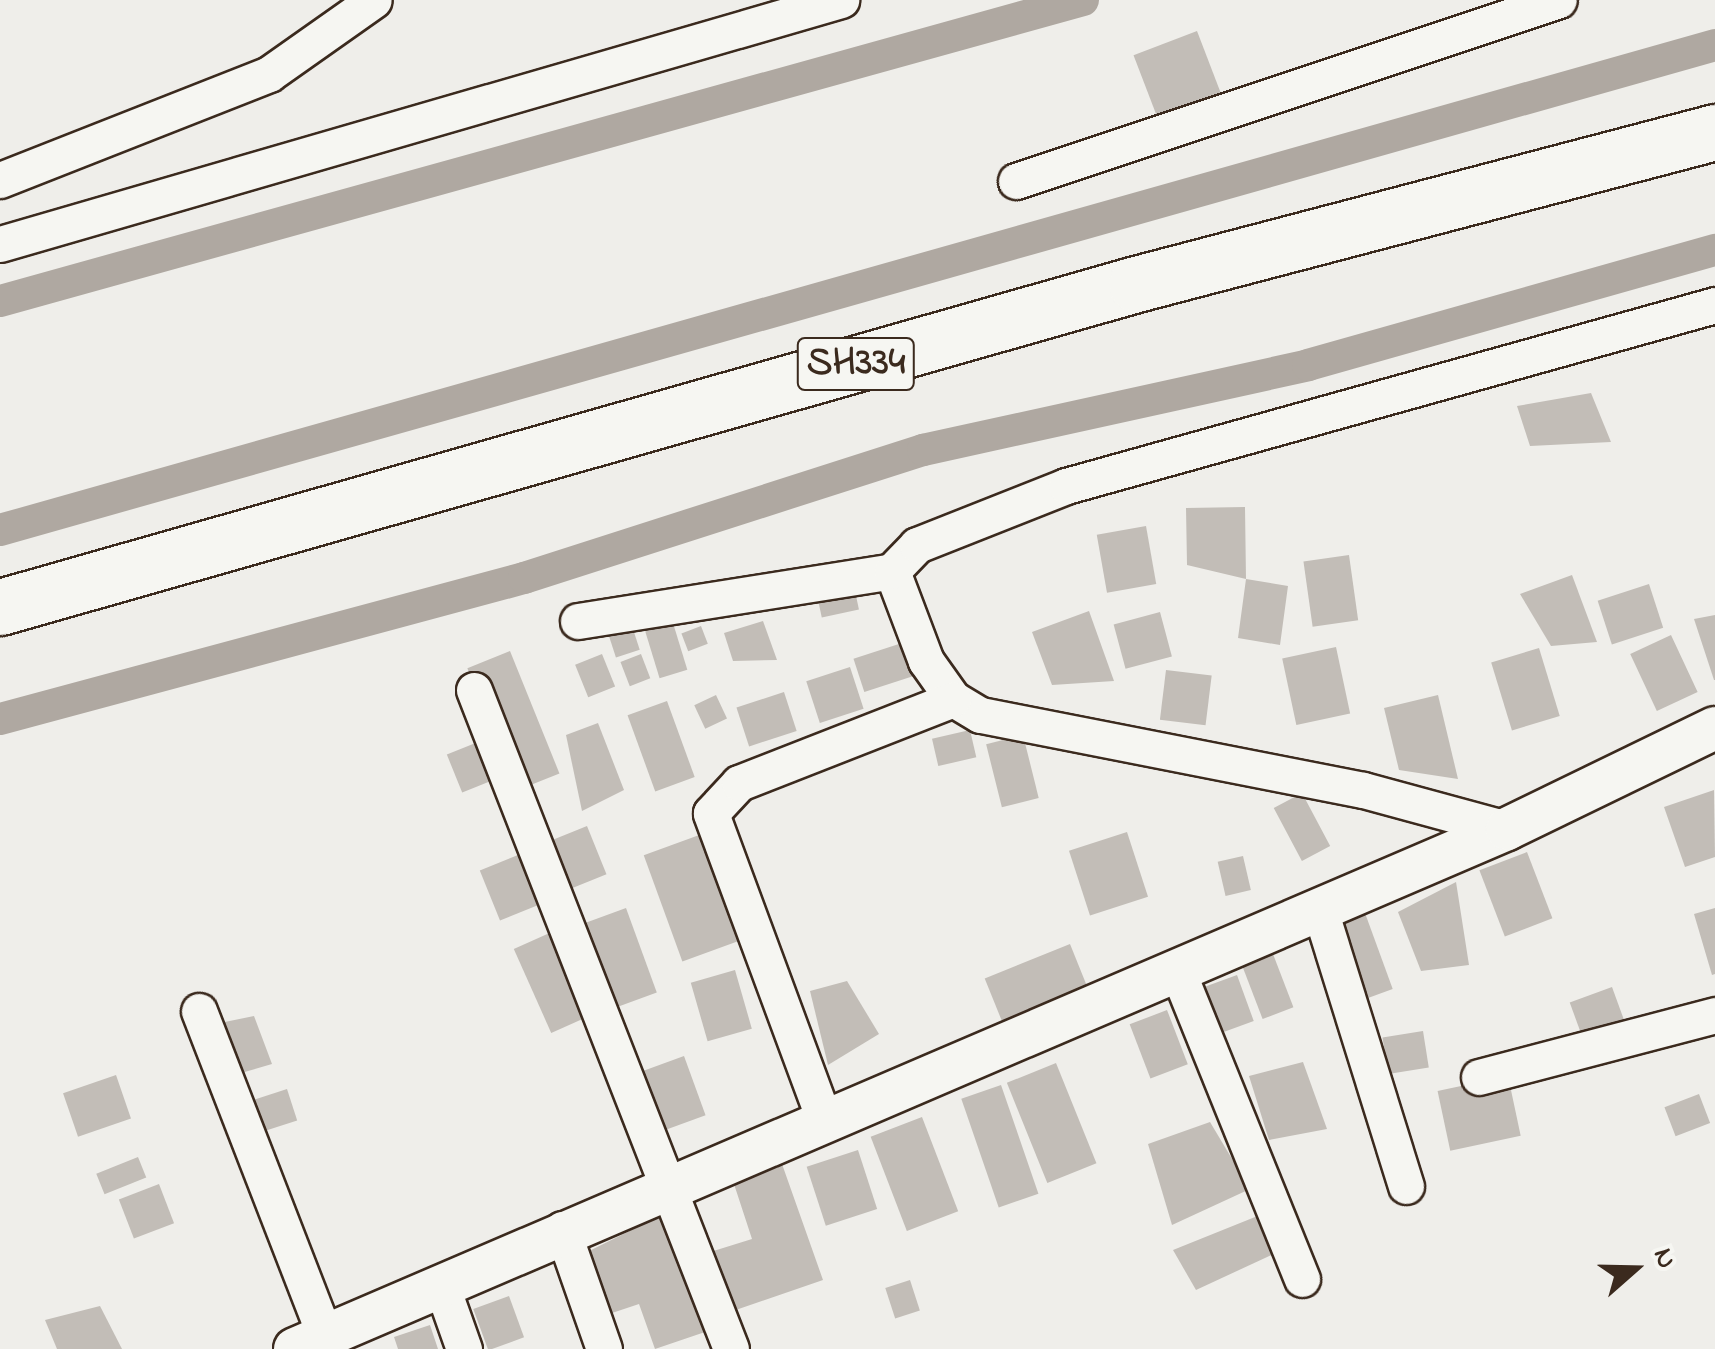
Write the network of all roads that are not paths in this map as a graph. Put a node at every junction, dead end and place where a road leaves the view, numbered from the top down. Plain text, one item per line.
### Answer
1 (374, 0) edge
2 (842, 0) edge
3 (1560, 0) edge
4 (1715, 132) edge
5 (0, 180) edge
6 (1016, 181) dead end
7 (0, 244) edge
8 (1715, 305) edge
9 (892, 571) junction
10 (0, 607) edge
11 (578, 621) dead end
12 (474, 690) dead end
13 (953, 699) junction
14 (1715, 728) edge
15 (1507, 829) junction
16 (1320, 910) junction
17 (1178, 972) junction
18 (198, 1011) dead end
19 (1715, 1015) edge
20 (1480, 1077) dead end
21 (825, 1122) junction
22 (670, 1182) junction
23 (1406, 1186) dead end
24 (562, 1228) junction
25 (1302, 1279) dead end
26 (440, 1284) junction
27 (316, 1345) edge
28 (464, 1349) edge
29 (604, 1349) edge
30 (731, 1349) edge

1 - 5 street
2 - 7 street
3 - 6 street
4 - 10 main road, SH334
8 - 9 street
9 - 11 street
9 - 13 street
12 - 22 street
13 - 15 street
13 - 21 street
14 - 15 street
15 - 16 street
16 - 17 street
16 - 23 street
17 - 21 street
17 - 25 street
18 - 27 street
19 - 20 street
21 - 22 street
22 - 24 street
22 - 30 street
24 - 26 street
24 - 29 street
26 - 27 street
26 - 28 street

